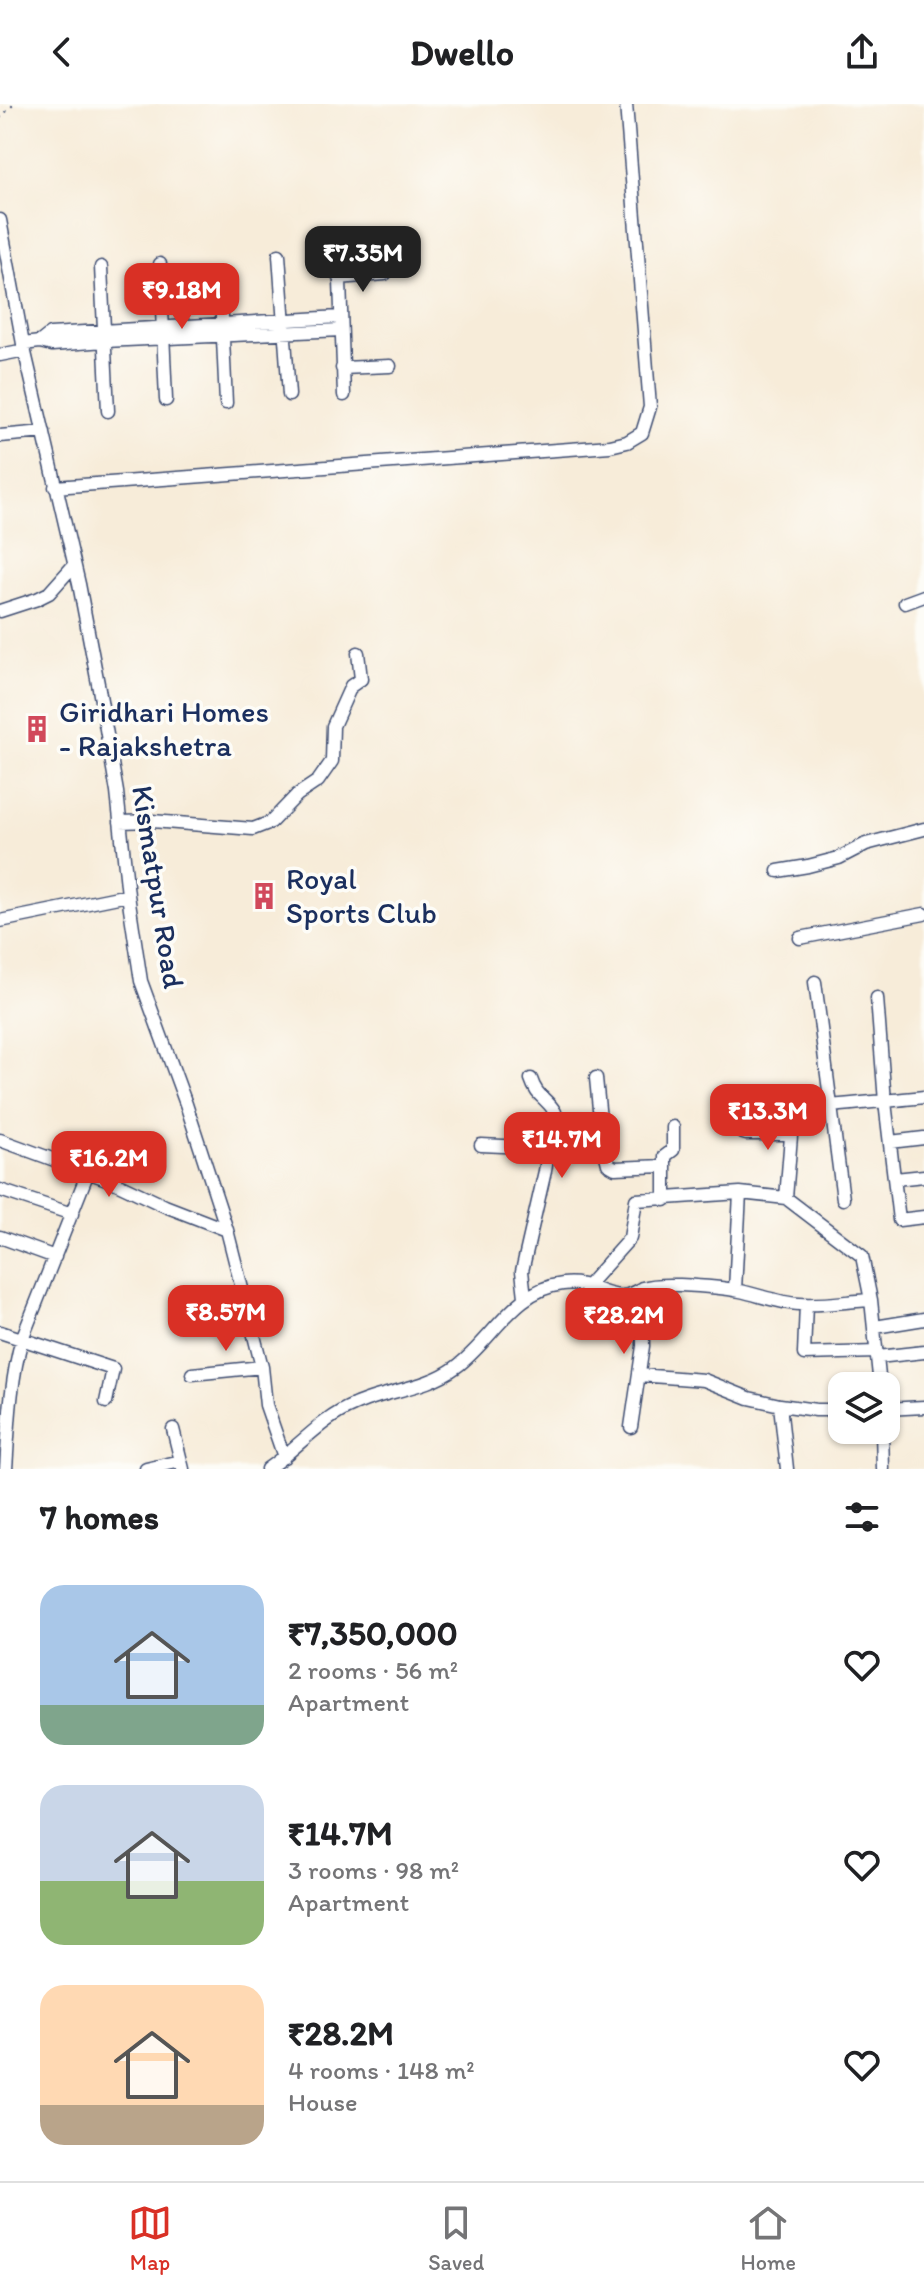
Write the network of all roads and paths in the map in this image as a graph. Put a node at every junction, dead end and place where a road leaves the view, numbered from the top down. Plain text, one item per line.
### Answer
1 (14, 104) edge
2 (626, 104) edge
3 (0, 118) edge
4 (0, 220) edge
5 (339, 252) dead end
6 (279, 255) dead end
7 (160, 264) dead end
8 (101, 267) dead end
9 (385, 274) dead end
10 (220, 275) dead end
11 (339, 278) junction
12 (340, 324) junction
13 (283, 327) junction
14 (222, 330) junction
15 (164, 333) junction
16 (105, 336) junction
17 (24, 347) junction
18 (0, 355) edge
19 (390, 366) dead end
20 (342, 368) junction
21 (289, 395) dead end
22 (344, 395) dead end
23 (166, 400) dead end
24 (226, 403) dead end
25 (108, 411) dead end
26 (44, 432) junction
27 (17, 434) junction
28 (0, 436) edge
29 (0, 447) edge
30 (55, 487) junction
31 (74, 565) junction
32 (924, 596) edge
33 (905, 603) dead end
34 (0, 611) edge
35 (358, 653) dead end
36 (120, 822) junction
37 (924, 829) edge
38 (778, 871) dead end
39 (128, 895) junction
40 (924, 914) edge
41 (0, 921) edge
42 (800, 938) dead end
43 (815, 982) dead end
44 (877, 998) dead end
45 (596, 1078) dead end
46 (531, 1079) dead end
47 (924, 1097) edge
48 (885, 1102) junction
49 (832, 1105) junction
50 (793, 1111) junction
51 (673, 1127) dead end
52 (791, 1134) junction
53 (924, 1138) edge
54 (0, 1140) edge
55 (890, 1142) junction
56 (481, 1145) dead end
57 (549, 1148) junction
58 (664, 1166) junction
59 (88, 1172) junction
60 (924, 1176) edge
61 (895, 1179) junction
62 (0, 1190) edge
63 (740, 1193) junction
64 (786, 1198) junction
65 (843, 1199) dead end
66 (665, 1200) junction
67 (72, 1214) junction
68 (924, 1217) edge
69 (227, 1230) junction
70 (0, 1237) edge
71 (55, 1257) junction
72 (588, 1285) junction
73 (642, 1288) junction
74 (735, 1290) junction
75 (525, 1297) junction
76 (871, 1300) junction
77 (806, 1304) junction
78 (924, 1319) edge
79 (875, 1327) junction
80 (0, 1332) edge
81 (22, 1339) junction
82 (924, 1352) edge
83 (877, 1354) junction
84 (262, 1367) junction
85 (879, 1372) edge
86 (192, 1374) dead end
87 (639, 1375) junction
88 (6, 1383) edge
89 (106, 1402) dead end
90 (780, 1405) junction
91 (924, 1407) edge
92 (900, 1408) edge
93 (828, 1410) edge
94 (631, 1427) dead end
95 (173, 1429) dead end
96 (4, 1434) edge
97 (882, 1444) edge
98 (284, 1457) junction
99 (182, 1465) edge
100 (6, 1469) edge
101 (146, 1469) edge
102 (267, 1469) edge
103 (787, 1469) edge
104 (883, 1469) edge

1 - 3 path
2 - 30 street
4 - 17 street, Kismatpur Road
5 - 11 street
6 - 13 street
7 - 15 street
8 - 16 street
9 - 11 street
10 - 14 street
11 - 12 street
12 - 13 street
12 - 20 street
13 - 14 street
13 - 21 street
14 - 15 street
14 - 24 street
15 - 16 street
15 - 23 street
16 - 17 street
16 - 25 street
17 - 18 street
17 - 26 street, Kismatpur Road
19 - 20 street
20 - 22 street
26 - 27 street
26 - 30 street, Kismatpur Road
27 - 28 street
27 - 29 street
30 - 31 street, Kismatpur Road
31 - 34 street
31 - 36 street, Kismatpur Road
32 - 33 street
35 - 36 street
36 - 39 street, Kismatpur Road
37 - 38 street
39 - 41 street
39 - 69 street, Kismatpur Road
40 - 42 street
43 - 49 street
44 - 48 street
45 - 58 street
46 - 57 street
47 - 48 street
48 - 49 street
48 - 55 street
49 - 50 street
49 - 65 street
50 - 52 street
50 - 52 street
51 - 58 street
52 - 64 street
53 - 55 street
54 - 59 street
55 - 61 street
56 - 57 street
57 - 75 street
58 - 66 street
59 - 67 street
59 - 69 street
60 - 61 street
61 - 68 street
62 - 67 street
63 - 64 street
63 - 66 street
63 - 74 street
64 - 76 street
66 - 72 street
67 - 71 street
69 - 84 street, Kismatpur Road
70 - 71 street
71 - 81 street
72 - 73 street
72 - 75 street
73 - 74 street
73 - 87 street
74 - 77 street
75 - 98 street
76 - 77 street
76 - 79 street
77 - 83 street
78 - 79 street
79 - 83 street
80 - 81 street
81 - 88 street
81 - 89 street
82 - 83 street
83 - 85 street
84 - 86 street
84 - 98 street, Kismatpur Road
87 - 90 street
87 - 94 street
88 - 96 street
90 - 93 street
90 - 103 street
91 - 92 street
95 - 99 street
96 - 100 street
97 - 104 street
98 - 102 street
99 - 101 street

